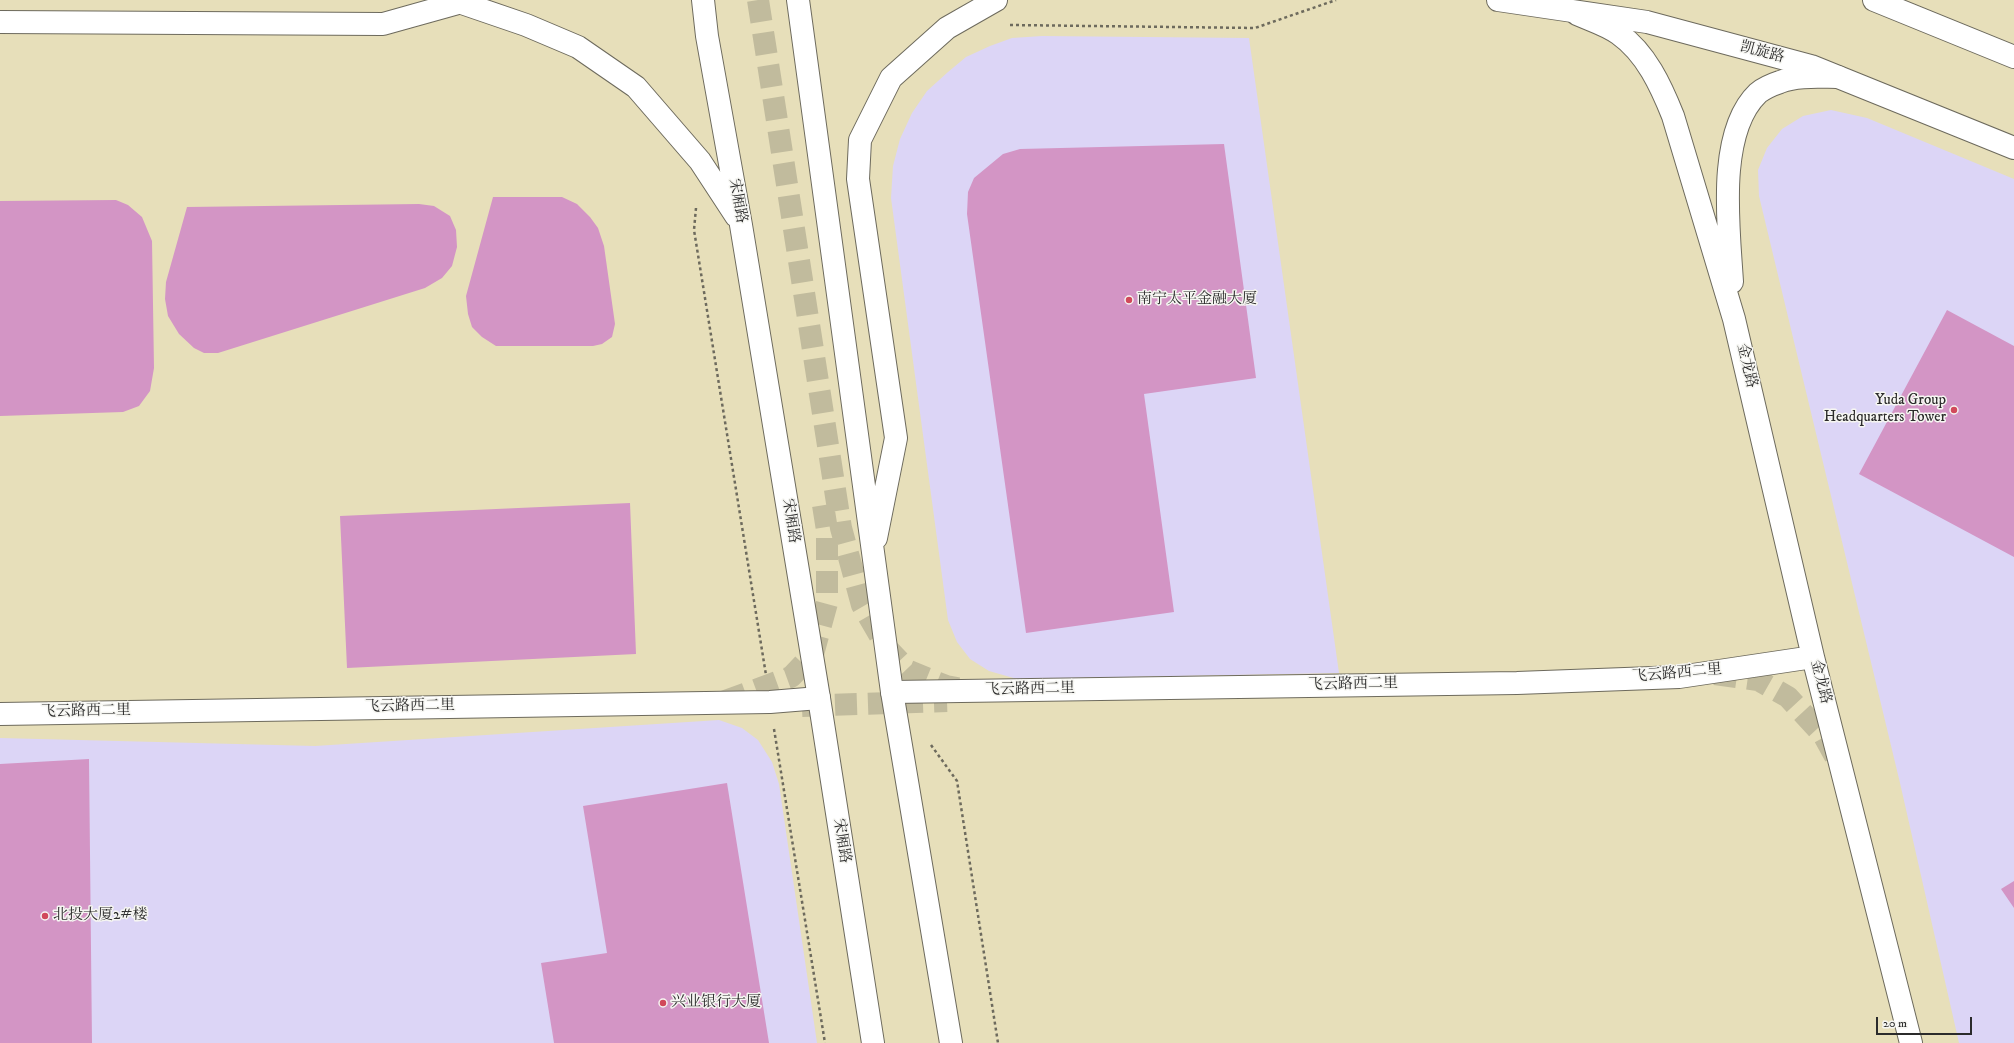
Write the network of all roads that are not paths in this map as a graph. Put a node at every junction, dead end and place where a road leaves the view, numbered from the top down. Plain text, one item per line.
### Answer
1 (703, 0) edge
2 (798, 0) edge
3 (996, 0) edge
4 (1498, 0) edge
5 (1874, 0) edge
6 (461, 1) edge
7 (1568, 10) junction
8 (0, 22) edge
9 (2014, 57) edge
10 (1838, 76) junction
11 (2014, 148) edge
12 (741, 225) junction
13 (1734, 319) junction
14 (873, 555) junction
15 (1813, 657) junction
16 (892, 692) junction
17 (819, 698) junction
18 (0, 714) edge
19 (873, 1043) edge
20 (951, 1043) edge
21 (1911, 1043) edge

1 - 12 street, 宋厢路
2 - 14 street
3 - 14 street
4 - 7 street, 凯旋路
5 - 9 street
6 - 8 street
6 - 12 street
7 - 10 street, 凯旋路
7 - 13 street, 金龙路
10 - 11 street, 凯旋路
10 - 13 street, 金龙路
12 - 17 street, 宋厢路
13 - 15 street, 金龙路
14 - 16 street
15 - 16 street, 飞云路西二里
15 - 21 street, 金龙路
16 - 20 street
17 - 18 street, 飞云路西二里
17 - 19 street, 宋厢路

